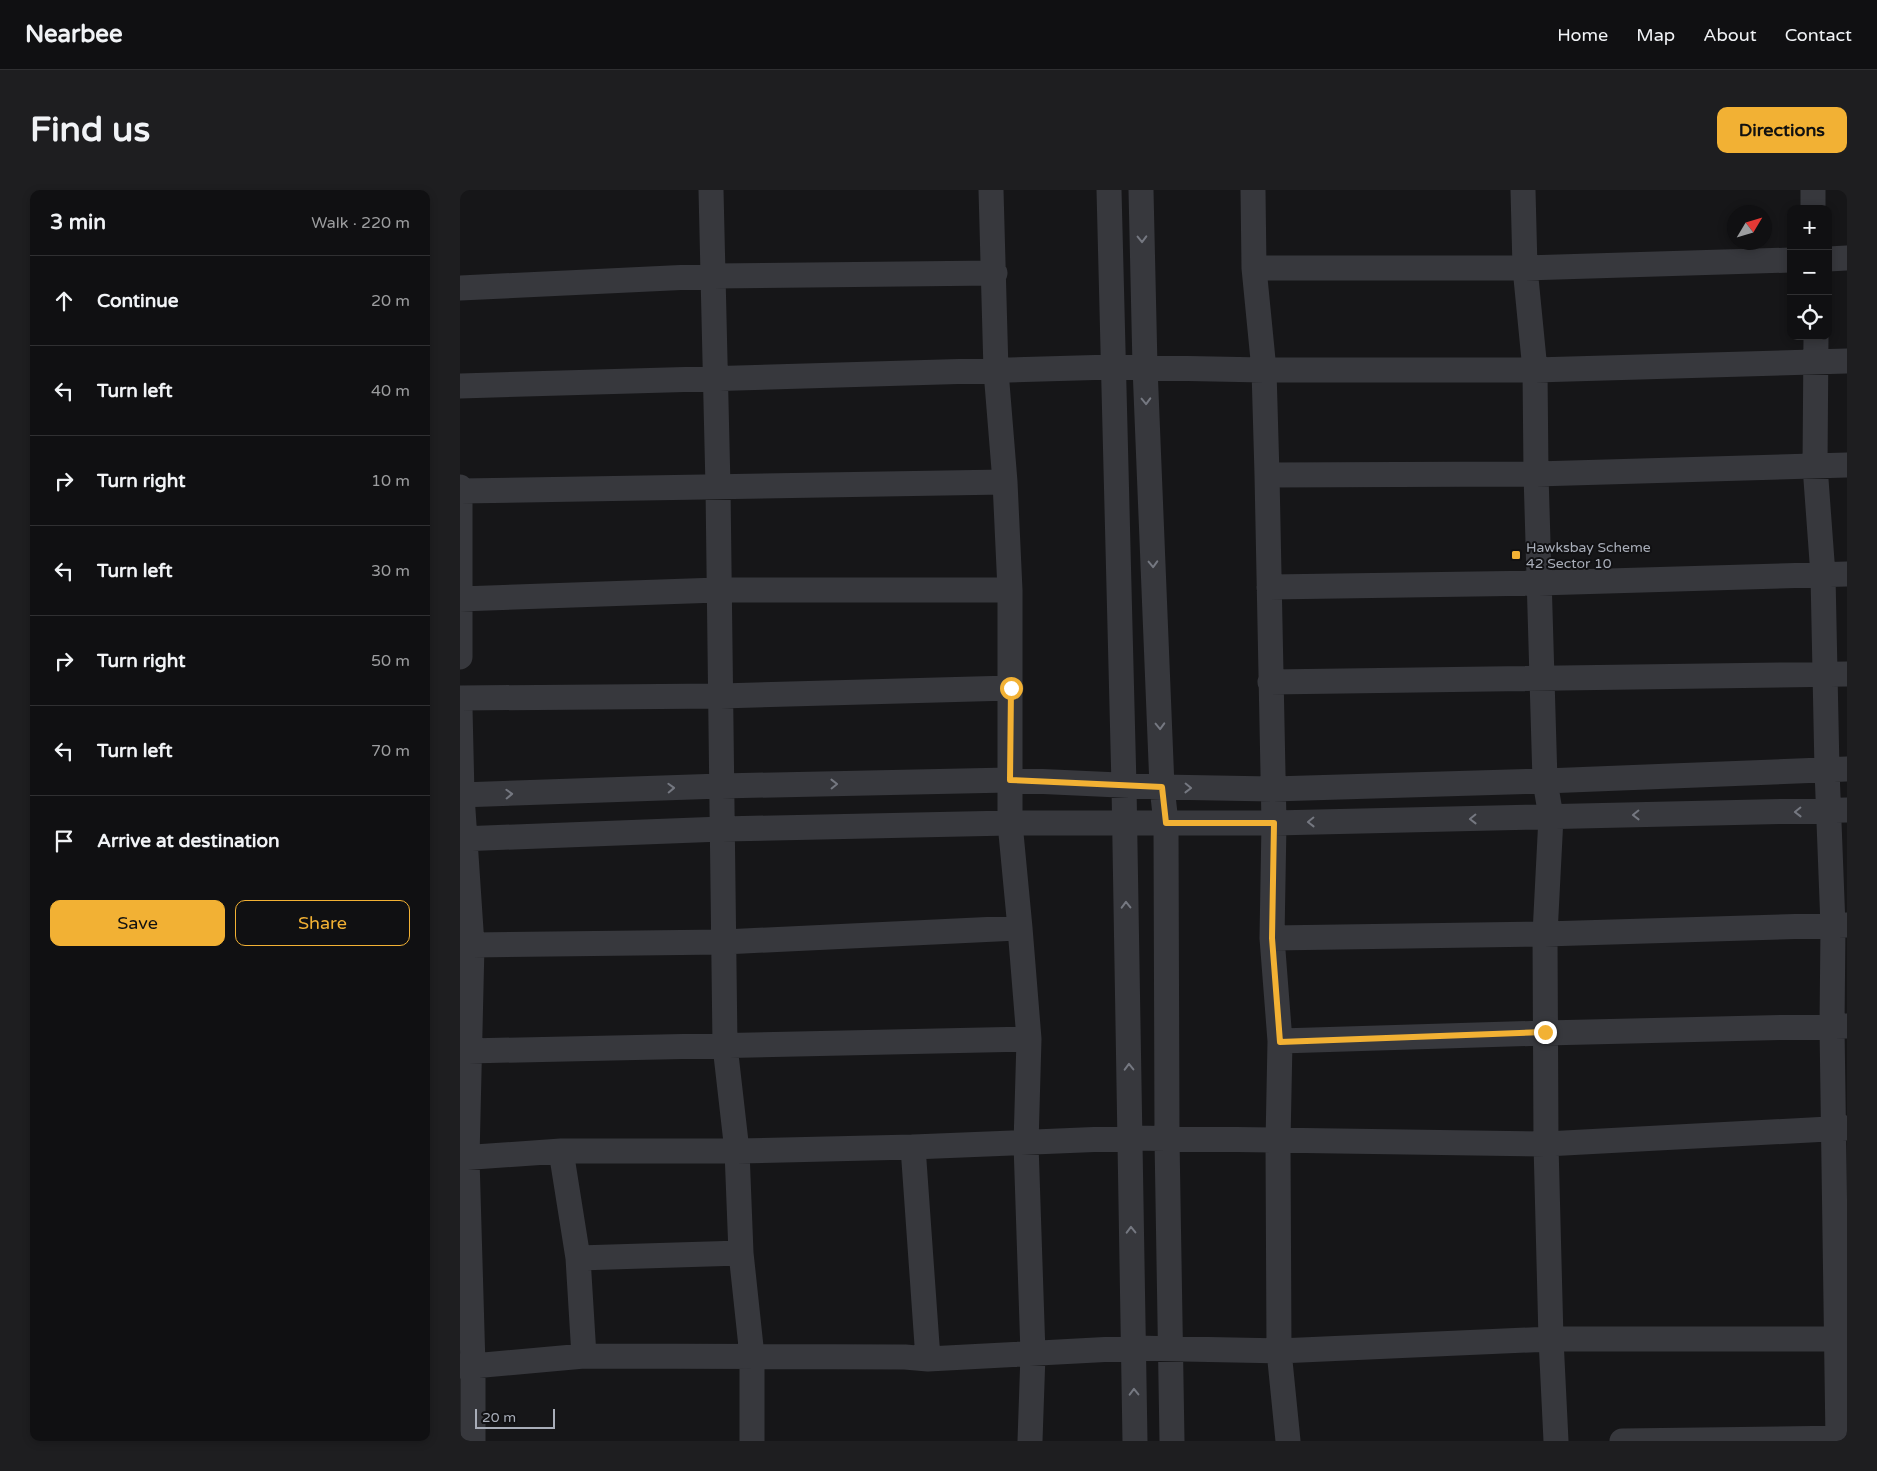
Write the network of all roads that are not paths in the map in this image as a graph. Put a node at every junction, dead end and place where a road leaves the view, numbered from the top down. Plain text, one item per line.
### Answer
1 (711, 190) edge
2 (991, 190) edge
3 (1109, 190) edge
4 (1141, 190) edge
5 (1253, 190) edge
6 (1523, 190) edge
7 (1813, 190) edge
8 (1813, 205) edge
9 (1847, 258) edge
10 (1832, 259) edge
11 (1787, 260) edge
12 (1254, 268) junction
13 (1525, 268) junction
14 (994, 273) junction
15 (712, 276) junction
16 (460, 288) edge
17 (1816, 340) edge
18 (1847, 361) edge
19 (1817, 362) junction
20 (1112, 367) junction
21 (1144, 367) junction
22 (1264, 370) junction
23 (1535, 370) junction
24 (996, 371) junction
25 (716, 379) junction
26 (460, 386) edge
27 (1847, 465) edge
28 (1815, 466) junction
29 (1536, 474) junction
30 (1267, 475) junction
31 (1005, 482) junction
32 (460, 486) edge
33 (718, 488) junction
34 (460, 491) edge
35 (1835, 575) edge
36 (1540, 583) junction
37 (1269, 587) junction
38 (718, 590) junction
39 (1010, 590) junction
40 (460, 599) edge
41 (460, 657) edge
42 (1836, 675) edge
43 (1542, 677) junction
44 (1270, 682) junction
45 (1011, 688) junction
46 (721, 696) junction
47 (460, 698) edge
48 (460, 708) edge
49 (1837, 770) edge
50 (1010, 780) junction
51 (1546, 781) junction
52 (721, 786) junction
53 (1124, 786) junction
54 (1162, 787) junction
55 (1273, 789) junction
56 (461, 795) edge
57 (1838, 811) edge
58 (1551, 817) junction
59 (1010, 823) junction
60 (1124, 823) junction
61 (1166, 823) junction
62 (1274, 823) junction
63 (722, 829) junction
64 (463, 839) edge
65 (1840, 926) edge
66 (1020, 928) junction
67 (1545, 934) junction
68 (1272, 938) junction
69 (724, 942) junction
70 (472, 945) junction
71 (1840, 1026) edge
72 (1545, 1032) junction
73 (1029, 1039) junction
74 (1280, 1042) junction
75 (725, 1046) junction
76 (468, 1050) junction
77 (1841, 1128) edge
78 (1130, 1138) junction
79 (1167, 1140) junction
80 (1278, 1142) junction
81 (1026, 1144) junction
82 (1546, 1144) junction
83 (914, 1147) junction
84 (561, 1151) junction
85 (737, 1151) junction
86 (463, 1158) edge
87 (1841, 1244) edge
88 (741, 1253) junction
89 (578, 1258) junction
90 (1551, 1339) junction
91 (1842, 1339) edge
92 (1133, 1348) junction
93 (1171, 1349) junction
94 (1279, 1351) junction
95 (1033, 1354) junction
96 (584, 1356) junction
97 (752, 1356) junction
98 (928, 1359) junction
99 (466, 1366) edge
100 (1841, 1439) edge
101 (473, 1441) edge
102 (752, 1441) edge
103 (1030, 1441) edge
104 (1135, 1441) edge
105 (1172, 1441) edge
106 (1288, 1441) edge
107 (1556, 1441) edge
108 (1622, 1441) edge

1 - 15 street
2 - 14 street
3 - 20 street
4 -> 21 street
5 - 12 street
6 - 13 street
7 - 8 street
9 - 10 street
11 - 13 street
12 - 13 street
12 - 22 street
13 - 23 street
14 - 15 street
14 - 24 street
15 - 16 street
15 - 25 street
17 - 19 street
18 - 19 street
19 - 23 street
19 - 28 street
20 - 21 street
20 - 24 street
20 - 53 street
21 - 22 street
21 -> 54 street
22 - 23 street
22 - 30 street
23 - 29 street
24 - 25 street
24 - 31 street
25 - 26 street
25 - 33 street
27 - 28 street
28 - 29 street
28 - 35 street
29 - 30 street
29 - 36 street
30 - 37 street
31 - 33 street
31 - 39 street
32 - 34 street
33 - 34 street
33 - 38 street
34 - 40 street
35 - 36 street
35 - 42 street
36 - 37 street
36 - 43 street
37 - 44 street
38 - 39 street
38 - 40 street
38 - 46 street
39 - 45 street
40 - 41 street
42 - 43 street
42 - 49 street
43 - 44 street
43 - 51 street
44 - 55 street
45 - 46 street
45 - 50 street
46 - 47 street
46 - 52 street
48 - 56 street
49 - 51 street
49 - 57 street
52 -> 50 street
50 - 53 street
50 - 59 street
51 - 55 street
51 - 58 street
56 -> 52 street
52 - 63 street
53 - 54 street
53 - 60 street
54 -> 55 street
54 - 61 street
55 - 62 street
56 - 64 street
57 -> 58 street
57 - 65 street
58 -> 62 street
58 - 67 street
59 - 60 street
59 - 63 street
59 - 66 street
60 - 61 street
78 -> 60 street
61 - 62 street
61 - 79 street
62 - 68 street
63 - 64 street
63 - 69 street
64 - 70 street
65 - 67 street
65 - 71 street
66 - 69 street
66 - 73 street
67 - 68 street
67 - 72 street
68 - 74 street
69 - 70 street
69 - 75 street
70 - 76 street
71 - 72 street
71 - 77 street
72 - 74 street
72 - 82 street
73 - 75 street
73 - 81 street
74 - 80 street
75 - 76 street
75 - 85 street
76 - 86 street
77 - 82 street
77 - 87 street
78 - 79 street
78 - 81 street
92 -> 78 street
79 - 80 street
79 - 93 street
80 - 82 street
80 - 94 street
81 - 83 street
81 - 95 street
82 - 90 street
83 - 85 street
83 - 98 street
84 - 85 street
84 - 86 street
84 - 89 street
85 - 88 street
86 - 99 street
87 - 91 street
88 - 89 street
88 - 97 street
89 - 96 street
90 - 91 street
90 - 94 street
90 - 107 street
91 - 100 street
92 - 93 street
92 - 95 street
104 -> 92 street
93 - 94 street
93 - 105 street
94 - 106 street
95 - 98 street
95 - 103 street
96 - 97 street
96 - 99 street
97 - 98 street
97 - 102 street
99 - 101 street
100 - 108 street

